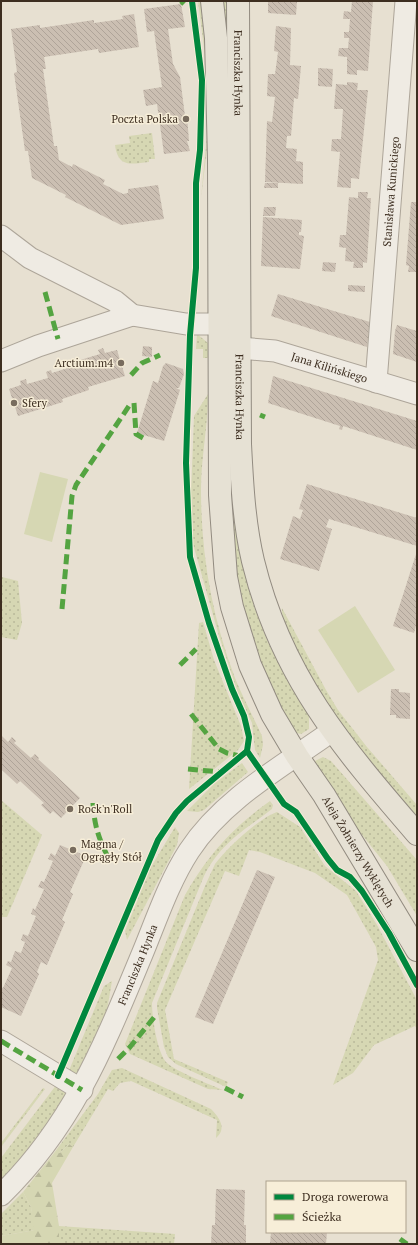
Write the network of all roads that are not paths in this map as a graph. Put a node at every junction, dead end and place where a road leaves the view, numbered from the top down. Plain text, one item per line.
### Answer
1 (212, 1) edge
2 (238, 1) edge
3 (406, 1) edge
4 (1, 236) edge
5 (132, 315) junction
6 (219, 324) junction
7 (240, 348) junction
8 (1, 361) edge
9 (376, 382) junction
10 (417, 394) edge
11 (332, 731) junction
12 (297, 756) junction
13 (417, 834) edge
14 (417, 950) edge
15 (1, 1041) edge
16 (82, 1090) junction
17 (1, 1195) edge

1 - 6 main road, Franciszka Hynka
2 - 7 main road, Franciszka Hynka
3 - 9 street, Stanisława Kunickiego
4 - 5 street
5 - 6 street
5 - 8 street
6 - 12 main road, Franciszka Hynka
7 - 9 street, Jana Kilińskiego
7 - 11 main road, Franciszka Hynka
9 - 10 street, Jana Kilińskiego
11 - 12 street, Franciszka Hynka
11 - 13 main road
12 - 14 main road, Aleja Żołnierzy Wyklętych
12 - 16 street, Franciszka Hynka
15 - 16 street
16 - 17 street, Franciszka Hynka

